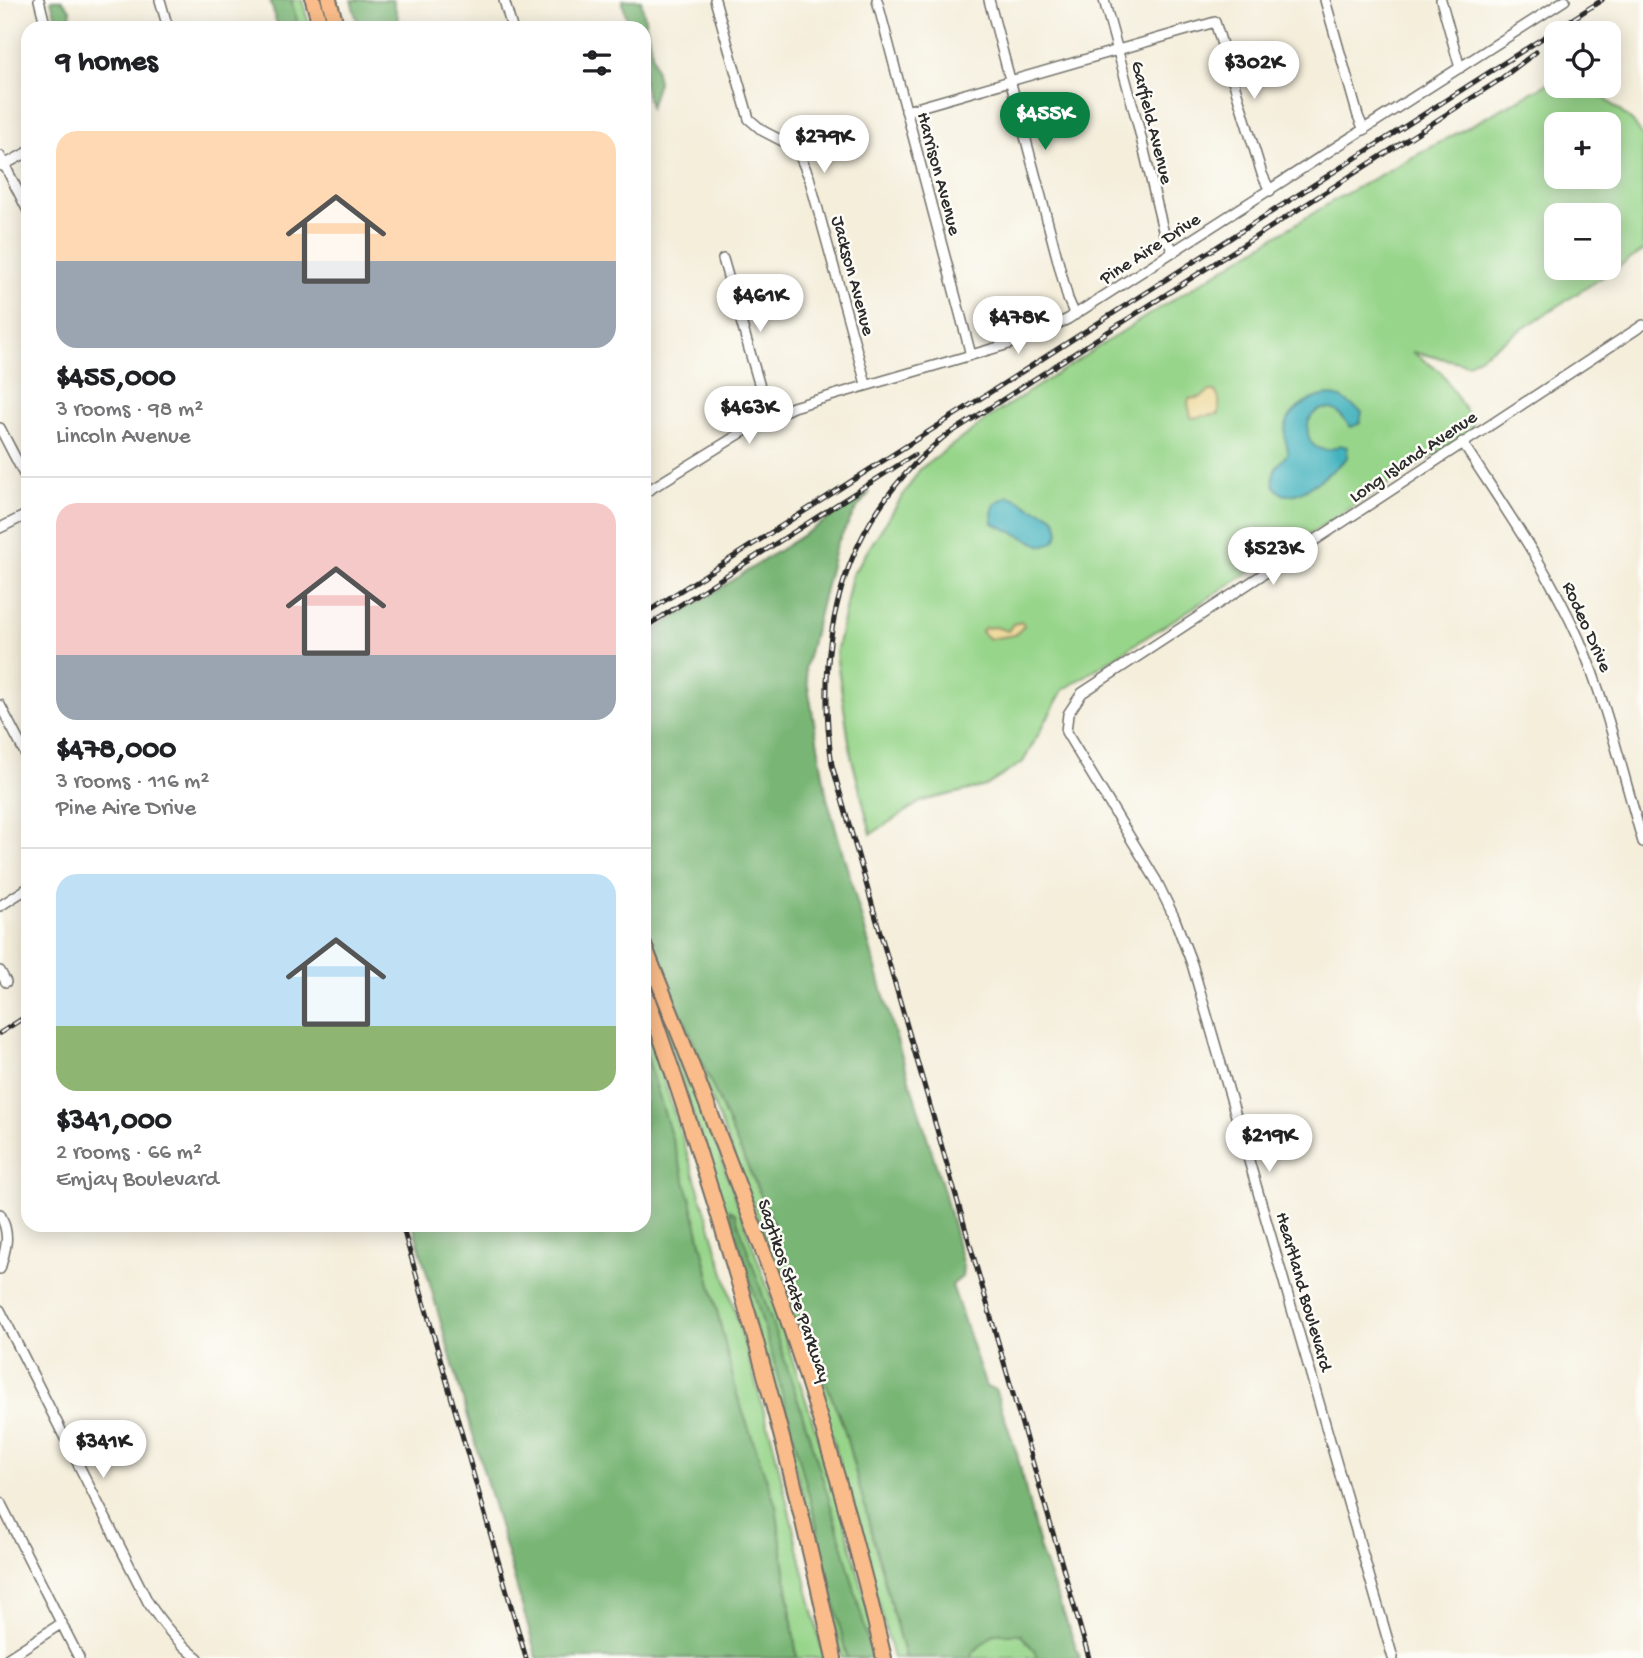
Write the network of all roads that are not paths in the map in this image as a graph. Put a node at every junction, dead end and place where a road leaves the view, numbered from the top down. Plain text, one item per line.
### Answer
1 (39, 0) edge
2 (160, 0) edge
3 (313, 0) edge
4 (329, 0) edge
5 (504, 0) edge
6 (715, 0) edge
7 (877, 0) edge
8 (989, 0) edge
9 (1104, 0) edge
10 (1325, 0) edge
11 (1441, 0) edge
12 (1559, 2) edge
13 (44, 21) edge
14 (166, 21) edge
15 (319, 21) edge
16 (335, 21) edge
17 (510, 21) edge
18 (1117, 50) junction
19 (1460, 68) junction
20 (1012, 80) junction
21 (906, 111) junction
22 (1364, 130) junction
23 (21, 155) edge
24 (1, 162) edge
25 (1270, 191) junction
26 (21, 198) edge
27 (1174, 252) junction
28 (723, 259) dead end
29 (1075, 315) junction
30 (1643, 325) edge
31 (971, 355) junction
32 (866, 384) junction
33 (769, 418) junction
34 (0, 428) edge
35 (1462, 442) junction
36 (21, 468) edge
37 (651, 487) edge
38 (21, 518) edge
39 (0, 528) edge
40 (0, 705) edge
41 (1068, 714) joint
42 (21, 746) edge
43 (1642, 836) edge
44 (21, 892) edge
45 (0, 906) edge
46 (651, 962) edge
47 (0, 971) edge
48 (6, 982) dead end
49 (651, 1010) edge
50 (0, 1214) edge
51 (0, 1269) edge
52 (0, 1310) edge
53 (0, 1502) edge
54 (62, 1623) junction
55 (8, 1658) edge
56 (79, 1658) edge
57 (198, 1658) edge
58 (834, 1658) edge
59 (884, 1658) edge
60 (1393, 1658) edge

1 - 13 street
2 - 14 street
3 - 15 highway
4 - 16 highway
5 - 17 street
6 - 32 street, Jackson Avenue
7 - 21 street, Harrison Avenue
8 - 20 street
9 - 18 street, Garfield Avenue
10 - 22 street
11 - 19 street
12 - 19 street, Pine Aire Drive
18 - 20 street
18 - 25 street
18 - 27 street, Garfield Avenue
19 - 22 street, Pine Aire Drive
20 - 21 street
20 - 29 street
21 - 31 street, Harrison Avenue
22 - 25 street, Pine Aire Drive
23 - 24 street
24 - 26 street
25 - 27 street, Pine Aire Drive
27 - 29 street, Pine Aire Drive
28 - 33 street
29 - 31 street, Pine Aire Drive
30 - 35 street, Long Island Avenue
31 - 32 street, Pine Aire Drive
32 - 33 street, Pine Aire Drive
33 - 37 street, Pine Aire Drive
34 - 36 street
35 - 41 street, Long Island Avenue
35 - 43 street, Rodeo Drive
38 - 39 street
40 - 42 street
41 - 60 street, Heartland Boulevard
44 - 45 street
46 - 59 highway, Sagtikos State Parkway
47 - 48 street
49 - 58 highway
50 - 51 street
52 - 57 street
53 - 54 street
54 - 55 street
54 - 56 street

